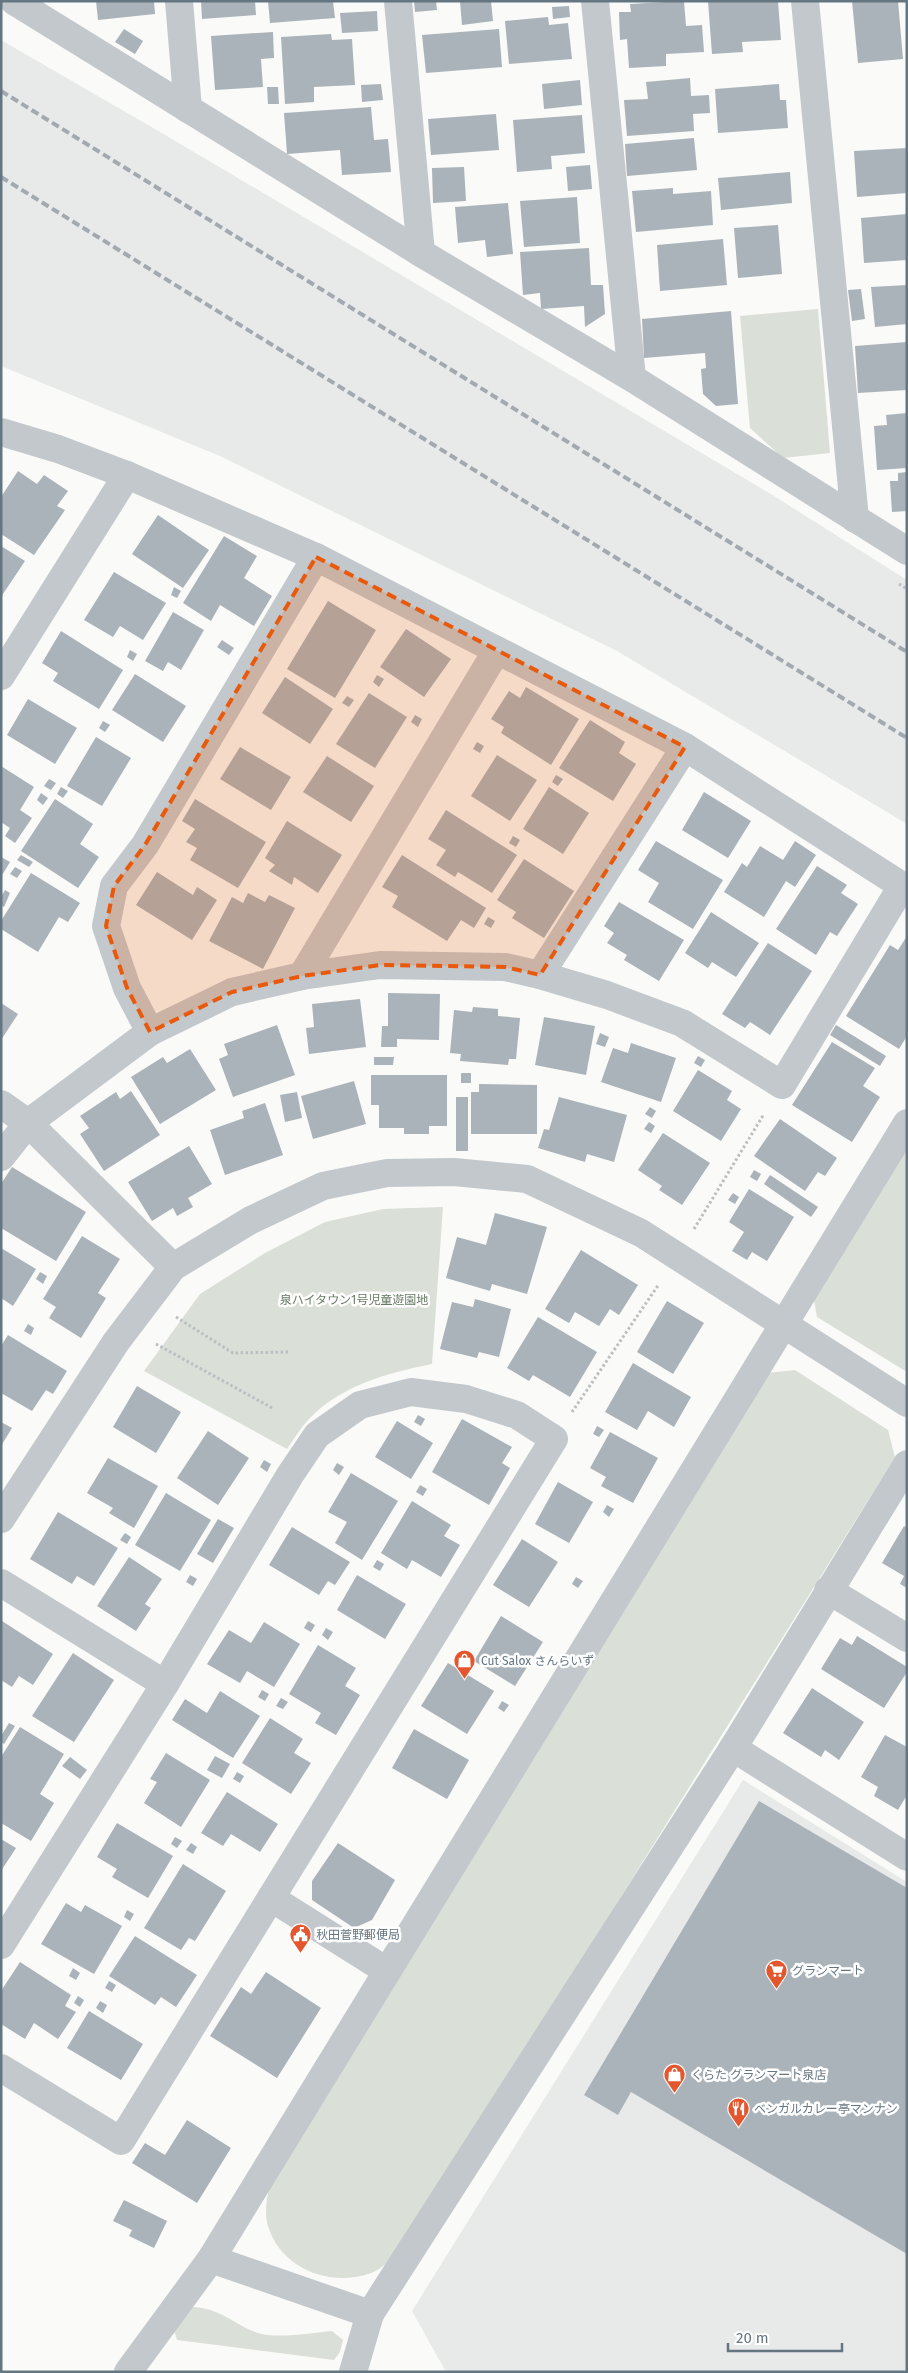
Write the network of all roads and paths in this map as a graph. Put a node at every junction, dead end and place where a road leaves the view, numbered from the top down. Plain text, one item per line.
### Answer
1 (14, 1) edge
2 (179, 1) edge
3 (398, 1) edge
4 (595, 1) edge
5 (805, 1) edge
6 (188, 109) junction
7 (421, 253) junction
8 (632, 378) junction
9 (1, 432) edge
10 (126, 475) junction
11 (855, 519) junction
12 (907, 551) edge
13 (316, 557) junction
14 (497, 650) junction
15 (1, 676) edge
16 (685, 748) junction
17 (904, 888) edge
18 (540, 975) junction
19 (302, 976) junction
20 (150, 1032) junction
21 (1, 1104) edge
22 (28, 1123) junction
23 (907, 1124) edge
24 (1, 1157) edge
25 (172, 1267) junction
26 (148, 1299) junction
27 (784, 1323) junction
28 (126, 1328) junction
29 (290, 1352) dead end
30 (907, 1403) edge
31 (274, 1410) dead end
32 (907, 1464) edge
33 (1, 1519) edge
34 (1, 1583) edge
35 (828, 1590) junction
36 (907, 1638) edge
37 (165, 1684) junction
38 (733, 1748) junction
39 (907, 1857) edge
40 (271, 1898) junction
41 (1, 1945) edge
42 (387, 1971) junction
43 (1, 2068) edge
44 (211, 2259) junction
45 (370, 2314) junction
46 (128, 2372) edge
47 (353, 2372) edge

1 - 6 street
2 - 6 street
3 - 7 street
4 - 8 street
5 - 11 street
6 - 7 street
7 - 8 street
8 - 11 street
9 - 10 street
10 - 13 street
10 - 15 street
11 - 12 street
13 - 14 street
13 - 20 street
14 - 16 street
14 - 19 street
16 - 17 street
16 - 18 street
17 - 18 street
18 - 19 street
19 - 20 street
20 - 22 street
21 - 22 street
22 - 24 street
22 - 25 street
23 - 27 street
25 - 26 street
25 - 27 street
26 - 28 street
26 - 29 path
27 - 30 street
27 - 42 street
28 - 31 path
28 - 33 street
32 - 35 street
34 - 37 street
35 - 36 street
35 - 38 street
37 - 40 street
37 - 41 street
38 - 39 street
38 - 45 street
40 - 42 street
40 - 43 street
42 - 44 street
44 - 45 street
44 - 46 street
45 - 47 street

